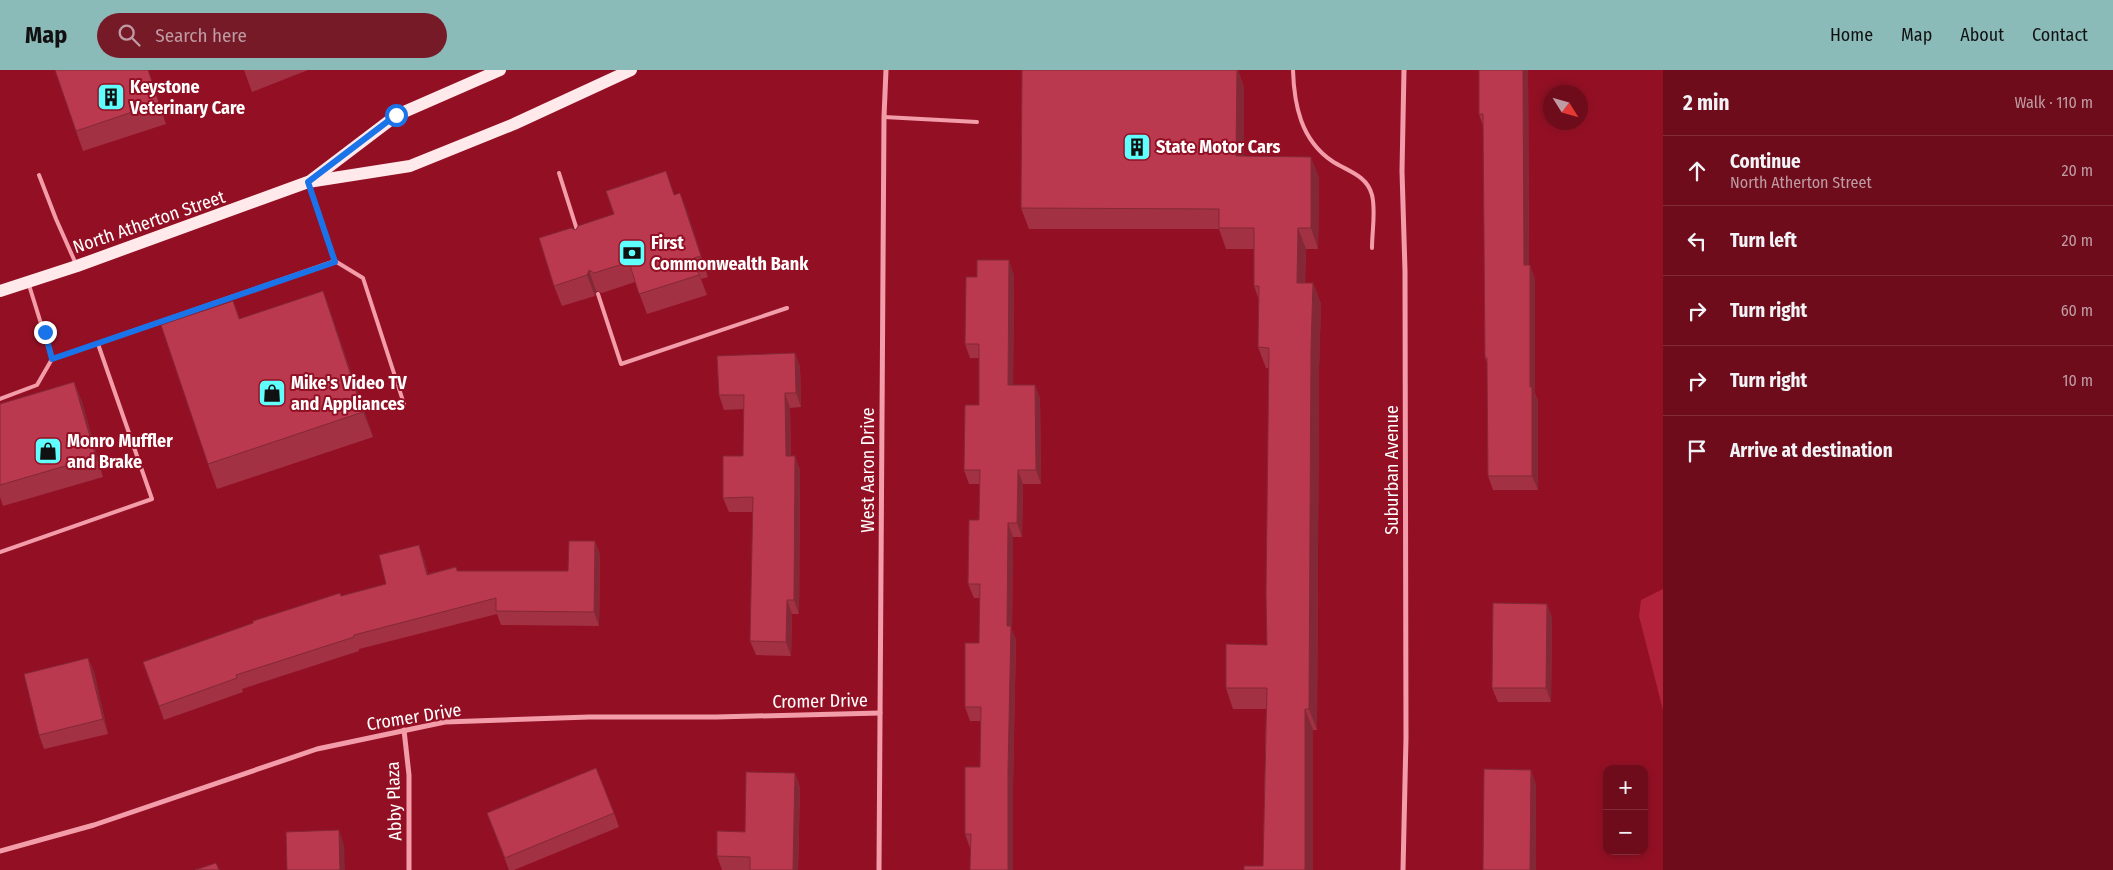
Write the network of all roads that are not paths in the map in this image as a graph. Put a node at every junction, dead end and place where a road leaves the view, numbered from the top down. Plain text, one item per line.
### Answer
1 (500, 70) edge
2 (631, 70) edge
3 (886, 70) edge
4 (1294, 70) edge
5 (1404, 70) edge
6 (884, 117) junction
7 (977, 122) dead end
8 (559, 173) dead end
9 (39, 175) dead end
10 (308, 182) junction
11 (579, 238) edge
12 (1372, 248) dead end
13 (335, 262) junction
14 (77, 266) junction
15 (28, 281) junction
16 (0, 291) edge
17 (598, 294) edge
18 (786, 308) dead end
19 (98, 344) junction
20 (52, 359) junction
21 (0, 399) edge
22 (404, 404) dead end
23 (0, 552) edge
24 (880, 713) junction
25 (404, 730) junction
26 (0, 852) edge
27 (409, 870) edge
28 (879, 870) edge
29 (1403, 870) edge

1 - 10 main road, North Atherton Street
2 - 10 main road, North Atherton Street
3 - 6 street, West Aaron Drive
4 - 12 lane
5 - 29 street, Suburban Avenue
6 - 7 lane
6 - 24 street, West Aaron Drive
8 - 11 lane
9 - 14 lane
10 - 13 lane
10 - 14 main road, North Atherton Street
13 - 19 lane
13 - 22 lane
14 - 15 main road, North Atherton Street
15 - 16 main road, North Atherton Street
15 - 20 lane
17 - 18 lane
19 - 20 lane
19 - 23 lane
20 - 21 lane
24 - 25 street, Cromer Drive
24 - 28 street, West Aaron Drive
25 - 26 street, Cromer Drive
25 - 27 street, Abby Plaza

